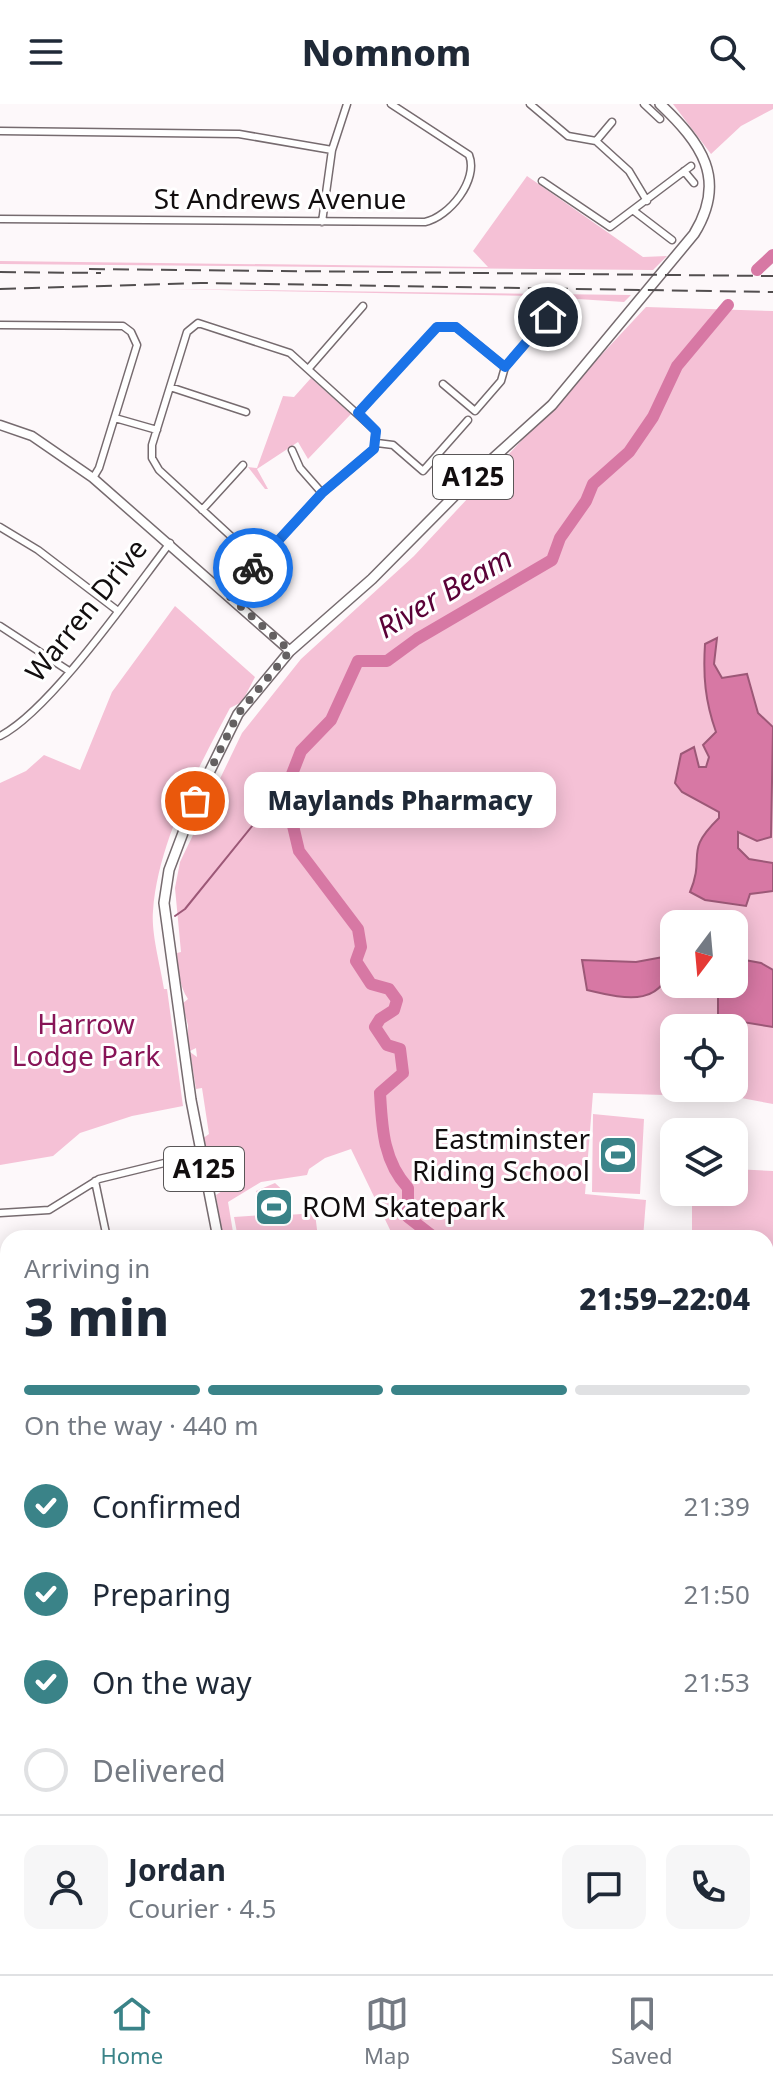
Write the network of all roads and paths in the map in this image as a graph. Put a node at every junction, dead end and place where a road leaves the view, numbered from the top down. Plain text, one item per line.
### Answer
1 (347, 104) edge
2 (391, 104) edge
3 (530, 104) edge
4 (547, 104) edge
5 (644, 104) edge
6 (660, 104) edge
7 (540, 112) junction
8 (660, 119) dead end
9 (612, 122) dead end
10 (0, 131) edge
11 (596, 141) junction
12 (332, 150) junction
13 (542, 181) dead end
14 (694, 183) dead end
15 (647, 201) junction
16 (634, 211) junction
17 (0, 219) edge
18 (322, 222) junction
19 (672, 240) dead end
20 (363, 306) dead end
21 (548, 317) dead end
22 (0, 325) edge
23 (505, 367) junction
24 (309, 368) junction
25 (443, 384) dead end
26 (170, 387) junction
27 (246, 412) dead end
28 (358, 413) junction
29 (115, 418) junction
30 (468, 420) dead end
31 (0, 425) edge
32 (157, 430) junction
33 (377, 443) junction
34 (292, 450) dead end
35 (243, 465) dead end
36 (93, 478) junction
37 (322, 493) junction
38 (202, 510) junction
39 (0, 527) edge
40 (170, 543) junction
41 (259, 562) junction
42 (228, 595) junction
43 (118, 611) junction
44 (0, 626) edge
45 (290, 651) junction
46 (69, 671) junction
47 (0, 727) edge
48 (4, 734) edge
49 (201, 1154) junction
50 (95, 1181) junction
51 (0, 1213) edge
52 (105, 1230) edge
53 (216, 1230) edge

1 - 12 street
2 - 18 street, St Andrews Avenue
3 - 7 street
4 - 7 street
5 - 8 street
6 - 45 main road, A125
7 - 11 street
9 - 11 street
10 - 12 street
11 - 15 street
12 - 18 street
13 - 16 street
14 - 15 street
15 - 16 street
16 - 19 street
17 - 18 street, St Andrews Avenue
20 - 24 street
21 - 23 street
22 - 29 street
23 - 25 street
23 - 28 street
24 - 26 street
24 - 28 street
26 - 27 street
26 - 32 street
28 - 33 street
29 - 32 street
29 - 36 street
30 - 33 street
31 - 36 street
32 - 38 street
33 - 37 street
34 - 37 street
35 - 38 street
36 - 40 street
37 - 41 street
38 - 41 street
39 - 43 street
40 - 42 street
40 - 43 street, Warren Drive
41 - 42 street
42 - 45 street
43 - 46 street, Warren Drive
44 - 46 street
45 - 49 main road, A125
46 - 48 street, Warren Drive
47 - 48 street
49 - 50 street
49 - 53 main road, A125
50 - 51 street
50 - 52 street

